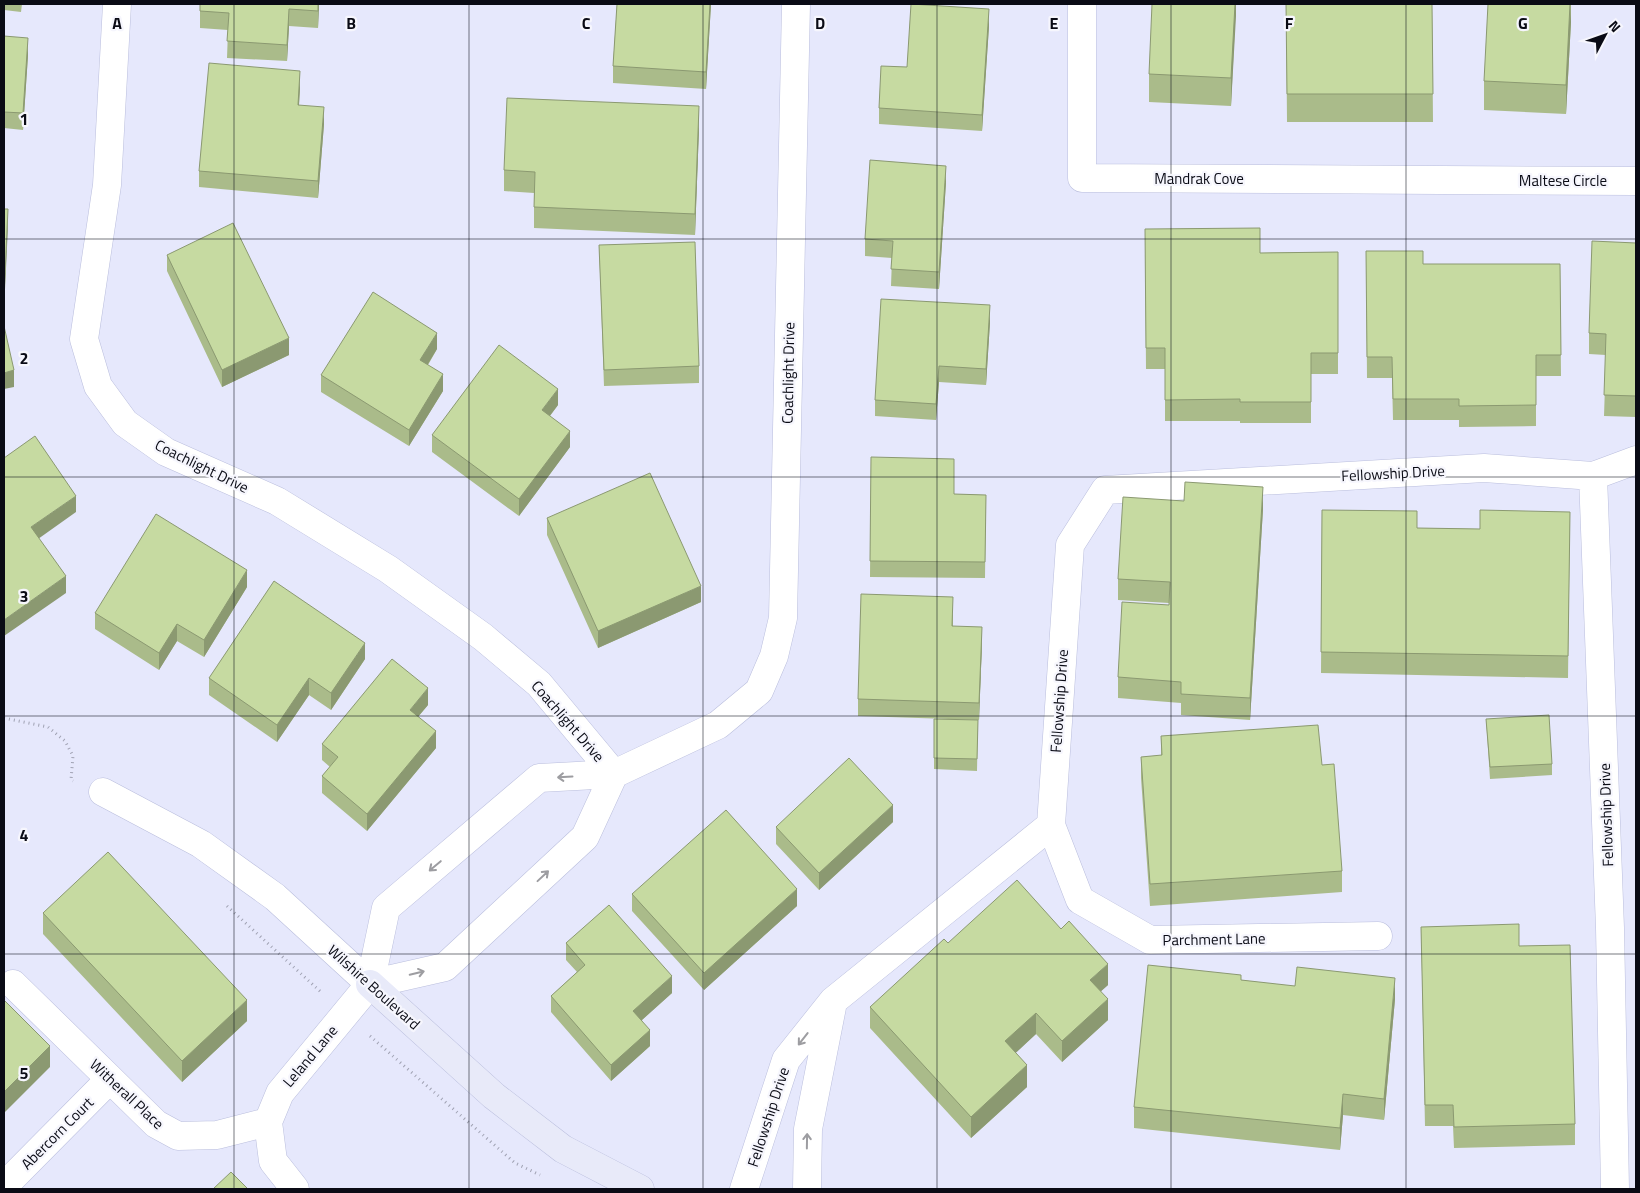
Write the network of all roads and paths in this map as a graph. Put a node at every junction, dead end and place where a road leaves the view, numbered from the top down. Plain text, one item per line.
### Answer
1 (117, 4) edge
2 (796, 4) edge
3 (1082, 4) edge
4 (1490, 180) joint
5 (1636, 180) edge
6 (1636, 460) edge
7 (1594, 476) junction
8 (4, 718) edge
9 (614, 774) junction
10 (103, 792) joint
11 (1051, 826) junction
12 (1378, 936) dead end
13 (13, 984) dead end
14 (370, 984) junction
15 (833, 1000) junction
16 (110, 1080) junction
17 (268, 1122) junction
18 (4, 1186) edge
19 (295, 1189) edge
20 (640, 1189) edge
21 (744, 1189) edge
22 (806, 1189) edge
23 (1615, 1189) edge

1 - 9 street, Coachlight Drive
2 - 9 street, Coachlight Drive
3 - 4 street, Mandrak Cove
4 - 5 street, Maltese Circle
6 - 7 street
7 - 11 street, Fellowship Drive
7 - 23 street, Fellowship Drive
8 - 10 path
14 -> 9 street, Coachlight Drive
9 -> 14 street, Coachlight Drive
10 - 14 street, Wilshire Boulevard
11 - 12 street, Parchment Lane
11 - 15 street, Fellowship Drive
13 - 16 street, Witherall Place
14 - 17 street, Leland Lane
14 - 20 street, Wilshire Boulevard
15 -> 21 street, Fellowship Drive
22 -> 15 street
16 - 17 street, Witherall Place
16 - 18 street, Abercorn Court
17 - 19 street, Leland Lane

